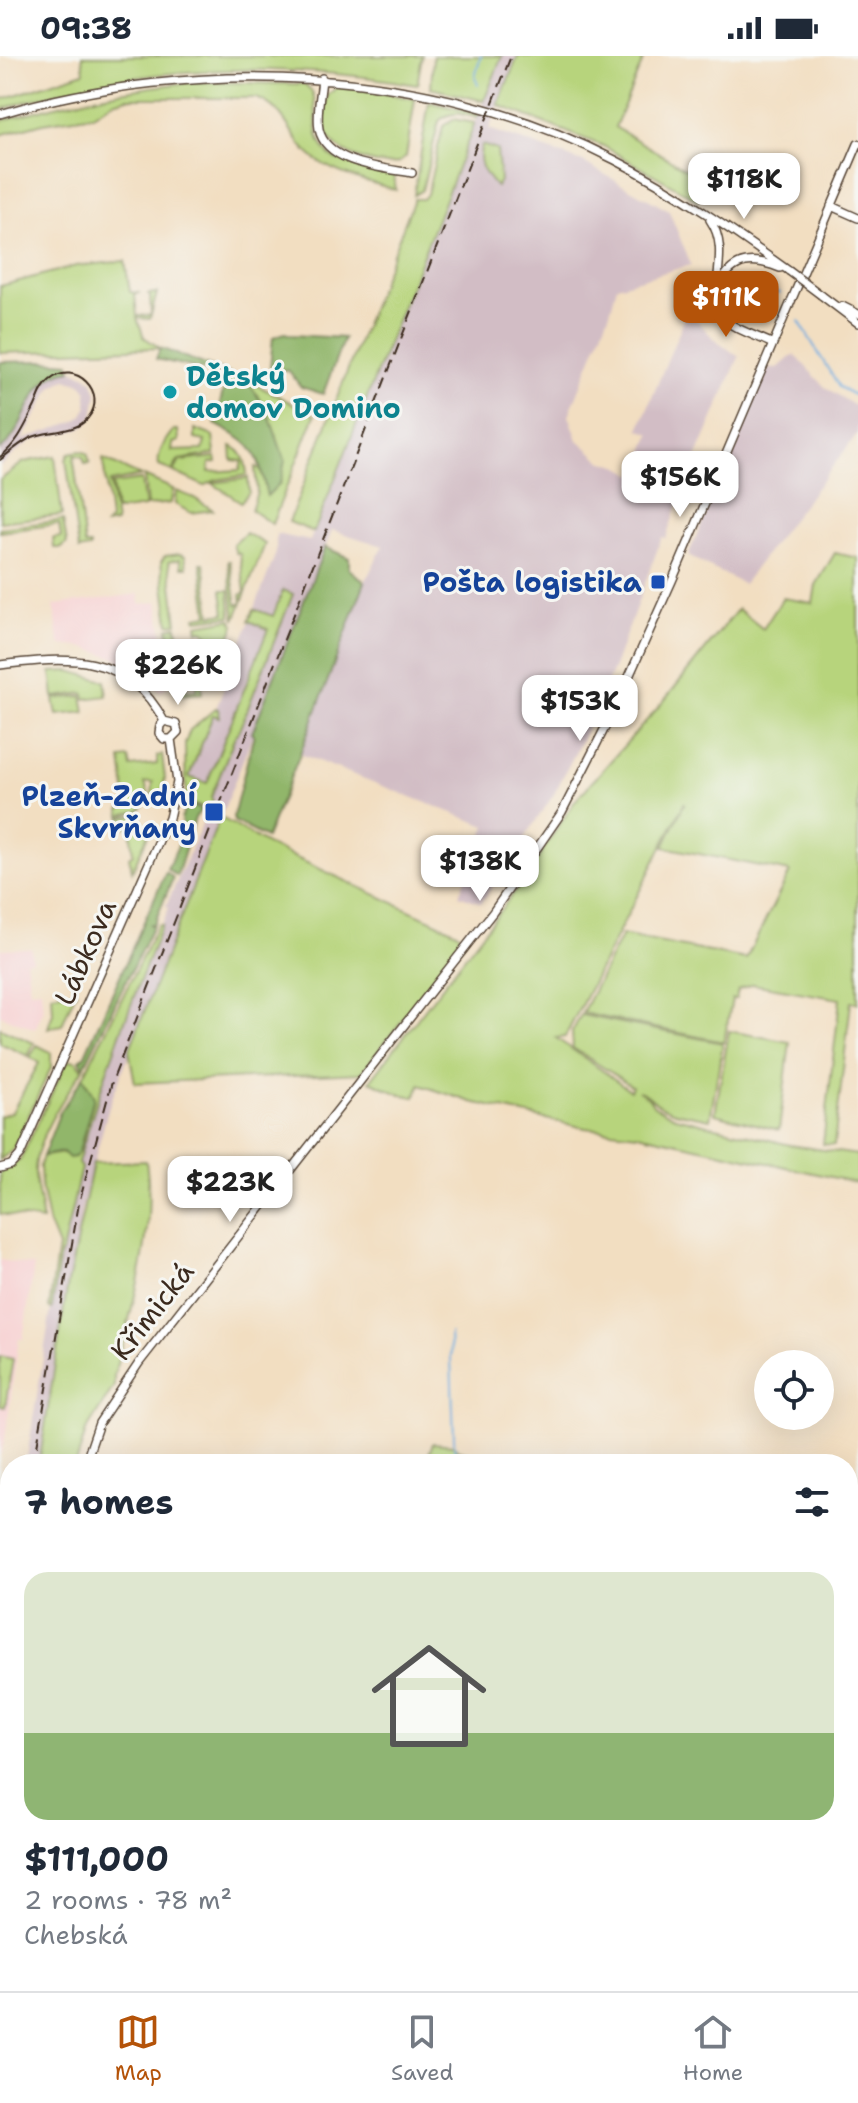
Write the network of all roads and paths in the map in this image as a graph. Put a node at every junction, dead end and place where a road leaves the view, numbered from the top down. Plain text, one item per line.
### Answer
1 (322, 78) junction
2 (0, 114) edge
3 (858, 144) edge
4 (412, 173) dead end
5 (693, 206) junction
6 (831, 206) junction
7 (858, 218) edge
8 (775, 263) junction
9 (830, 300) junction
10 (716, 302) junction
11 (858, 314) edge
12 (858, 323) edge
13 (771, 343) junction
14 (0, 665) edge
15 (164, 721) junction
16 (171, 739) junction
17 (0, 1168) edge
18 (88, 1454) edge

1 - 2 main road
1 - 4 main road
1 - 5 main road
3 - 6 main road, Křimická
5 - 8 main road
5 - 10 main road
6 - 7 main road
6 - 13 main road, Křimická
8 - 9 main road, bridge
8 - 10 main road
9 - 11 main road
9 - 12 main road
10 - 13 main road
13 - 18 main road, Křimická
14 - 15 main road, Lábkova
15 - 16 main road, Lábkova
15 - 16 main road, Lábkova
16 - 17 main road, Lábkova

